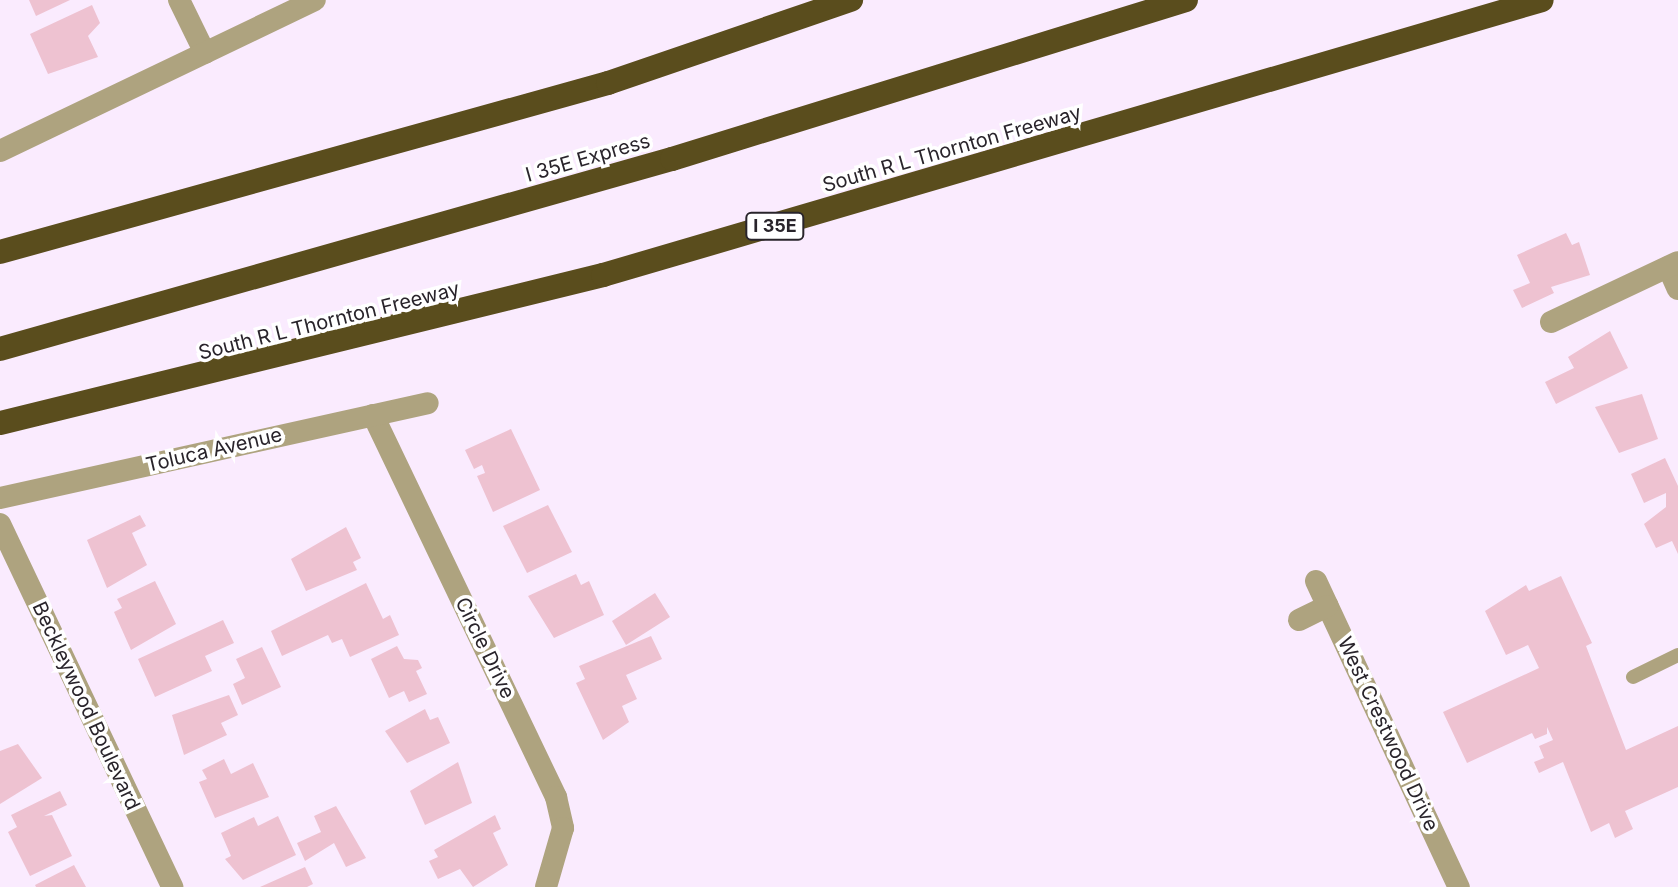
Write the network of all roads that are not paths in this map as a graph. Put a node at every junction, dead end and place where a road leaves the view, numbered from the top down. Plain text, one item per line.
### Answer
1 (179, 0) edge
2 (315, 0) edge
3 (851, 0) edge
4 (1186, 0) edge
5 (1542, 0) edge
6 (205, 53) junction
7 (0, 151) edge
8 (0, 252) edge
9 (1673, 265) edge
10 (1678, 289) edge
11 (1551, 322) dead end
12 (0, 349) edge
13 (428, 403) dead end
14 (373, 415) junction
15 (0, 423) edge
16 (0, 498) edge
17 (0, 524) edge
18 (1316, 581) dead end
19 (1328, 606) junction
20 (1299, 620) dead end
21 (1678, 655) edge
22 (1633, 677) dead end
23 (172, 887) edge
24 (546, 887) edge
25 (1459, 887) edge

1 - 6 street
2 - 6 street
3 - 8 highway
4 - 12 highway, I 35E Express
5 - 15 highway, South R L Thornton Freeway / I 35E
6 - 7 street
9 - 10 street
9 - 11 street
13 - 14 street, Toluca Avenue
14 - 16 street, Toluca Avenue
14 - 24 street, Circle Drive
17 - 23 street, Beckleywood Boulevard
18 - 19 street, West Crestwood Drive
19 - 20 street
19 - 25 street, West Crestwood Drive
21 - 22 lane

